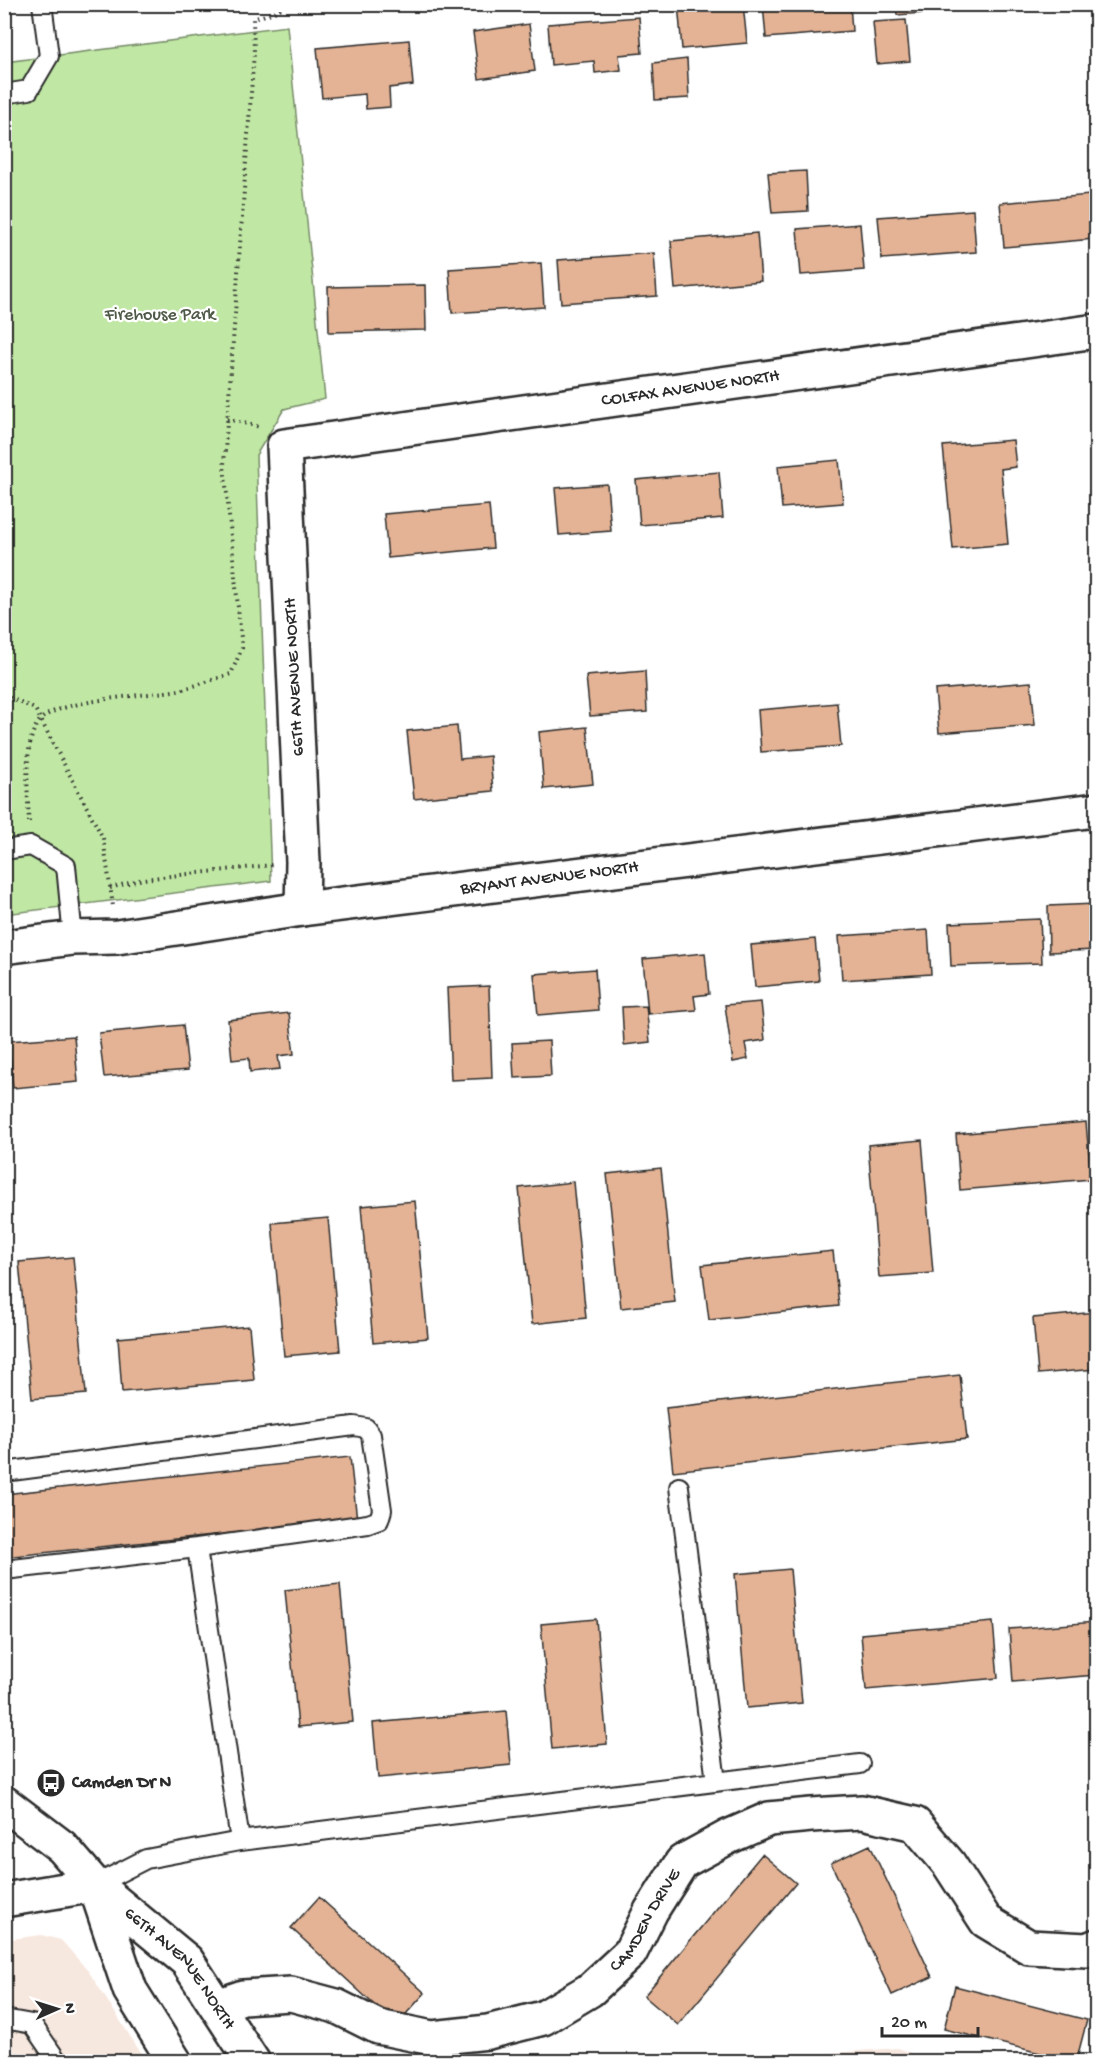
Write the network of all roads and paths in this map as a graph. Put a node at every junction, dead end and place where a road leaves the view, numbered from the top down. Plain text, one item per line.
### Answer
1 (42, 4) edge
2 (288, 4) edge
3 (4, 94) edge
4 (1096, 331) edge
5 (284, 446) joint
6 (4, 695) edge
7 (41, 720) junction
8 (1096, 810) edge
9 (31, 846) junction
10 (4, 850) edge
11 (303, 862) junction
12 (110, 888) junction
13 (302, 909) junction
14 (117, 937) junction
15 (73, 938) junction
16 (4, 947) edge
17 (4, 1472) edge
18 (679, 1486) dead end
19 (197, 1548) junction
20 (4, 1570) edge
21 (860, 1764) dead end
22 (716, 1782) junction
23 (4, 1803) edge
24 (240, 1841) junction
25 (95, 1885) junction
26 (4, 1900) edge
27 (1096, 1946) edge
28 (217, 2006) junction
29 (4, 2019) edge
30 (58, 2061) edge
31 (175, 2061) edge
32 (253, 2061) edge

1 - 3 lane
2 - 7 path
4 - 5 street, COLFAX AVENUE NORTH
5 - 11 street, 66TH AVENUE NORTH
6 - 7 path
7 - 9 path
7 - 12 path
8 - 13 street, BRYANT AVENUE NORTH
9 - 10 lane
9 - 15 lane
11 - 12 path
11 - 13 street, 66TH AVENUE NORTH
12 - 14 path
13 - 14 street, BRYANT AVENUE NORTH
14 - 15 street, BRYANT AVENUE NORTH
15 - 16 street, BRYANT AVENUE NORTH
17 - 19 lane
18 - 22 lane
19 - 20 lane
19 - 24 lane
21 - 22 lane
22 - 24 lane
23 - 25 street, 66TH AVENUE NORTH
24 - 25 lane
25 - 26 street
25 - 28 street, 66TH AVENUE NORTH
25 - 31 street, 66TH AVENUE NORTH
27 - 28 street, CAMDEN DRIVE
28 - 32 street, 66TH AVENUE NORTH
29 - 30 lane

